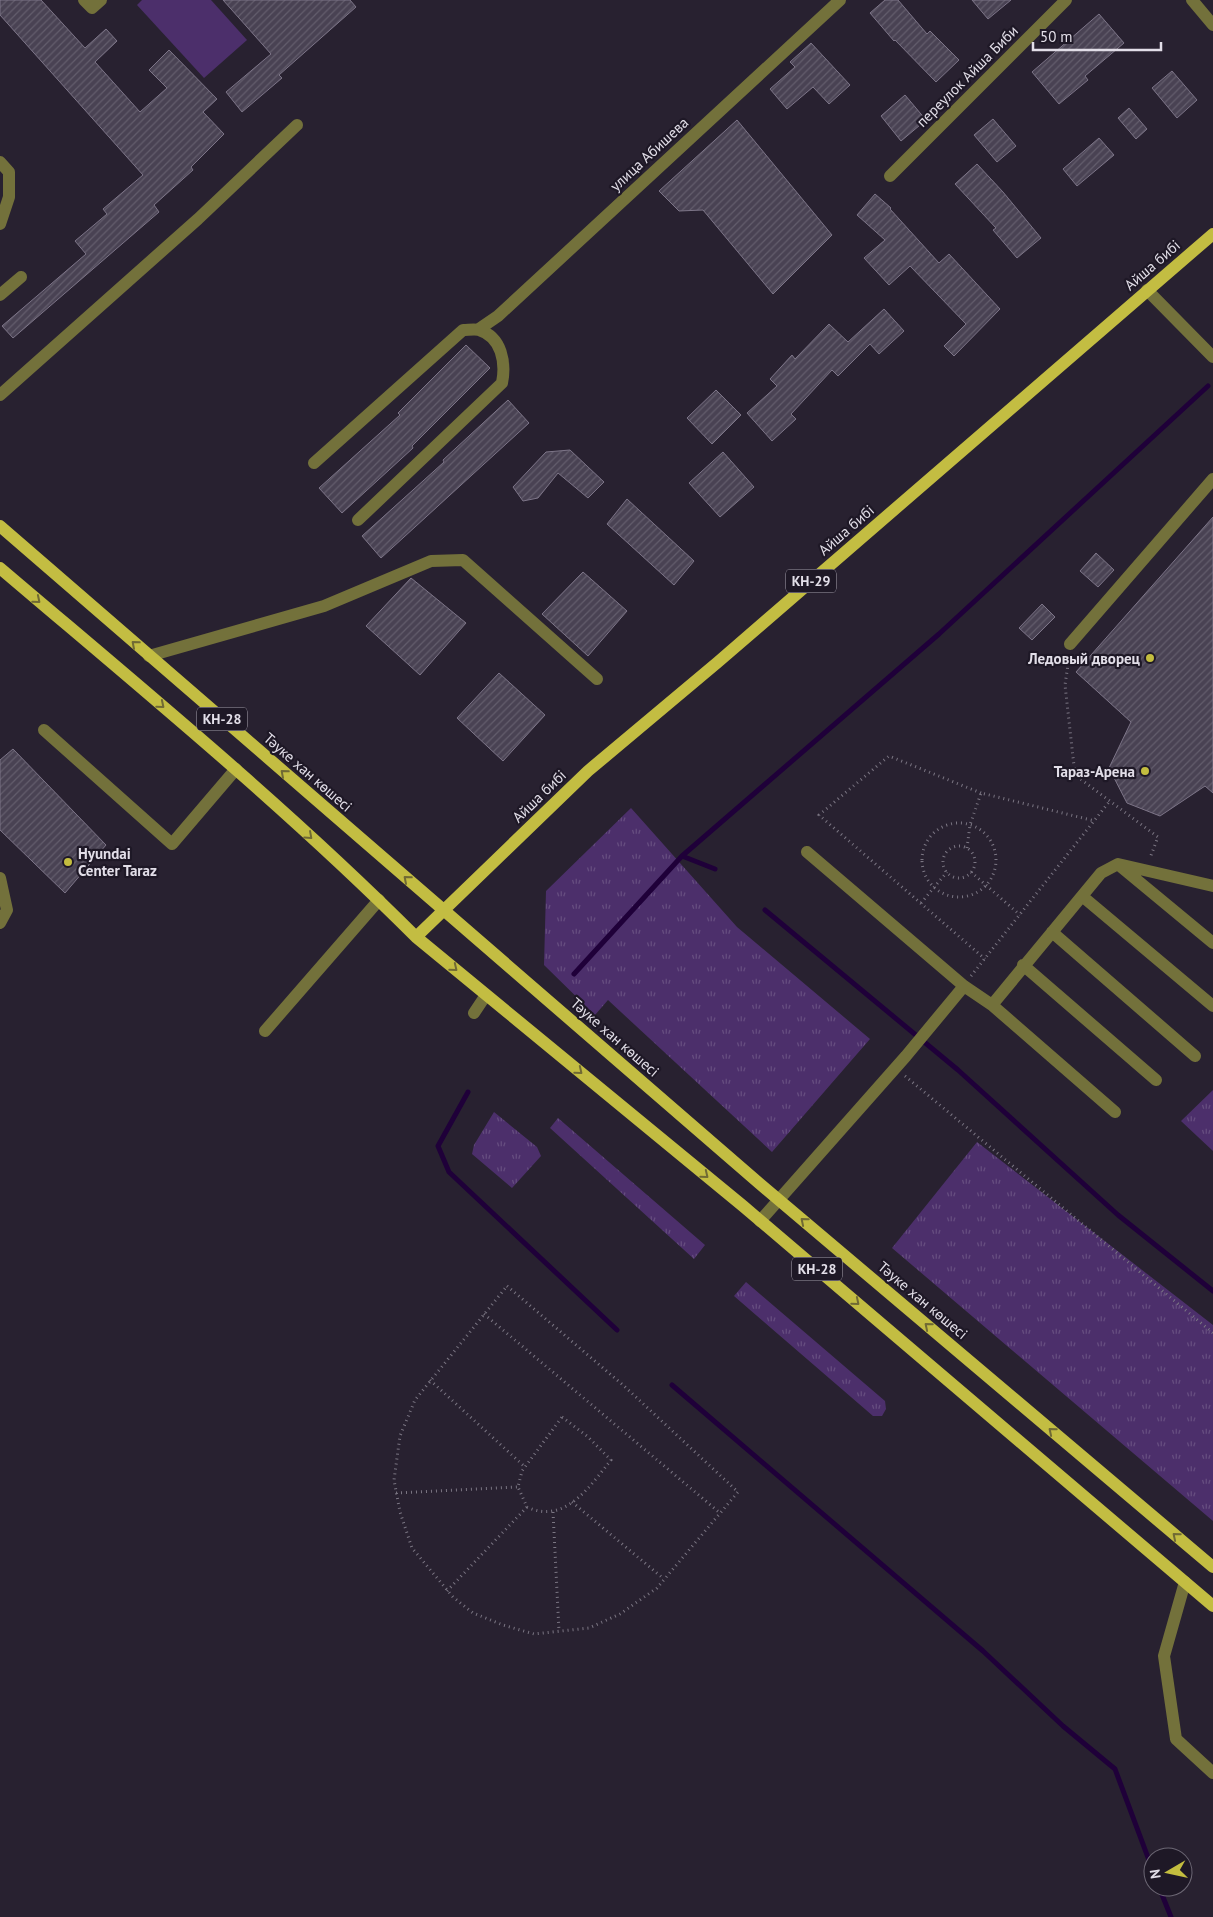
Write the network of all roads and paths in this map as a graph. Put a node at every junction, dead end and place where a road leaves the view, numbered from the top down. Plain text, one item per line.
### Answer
1 (84, 0) edge
2 (101, 0) edge
3 (840, 0) edge
4 (1066, 0) edge
5 (1192, 0) edge
6 (1213, 24) edge
7 (297, 125) dead end
8 (0, 162) edge
9 (890, 176) dead end
10 (0, 224) edge
11 (1213, 234) edge
12 (21, 277) dead end
13 (1148, 290) junction
14 (0, 295) edge
15 (479, 329) junction
16 (1213, 357) edge
17 (0, 395) edge
18 (314, 464) dead end
19 (1213, 479) edge
20 (358, 520) dead end
21 (0, 526) edge
22 (0, 568) edge
23 (1070, 644) joint
24 (149, 656) junction
25 (597, 679) dead end
26 (44, 730) dead end
27 (236, 769) junction
28 (981, 793) junction
29 (1109, 802) junction
30 (1094, 821) junction
31 (970, 825) junction
32 (967, 848) junction
33 (807, 852) dead end
34 (1118, 864) junction
35 (1145, 870) junction
36 (947, 872) junction
37 (971, 872) junction
38 (0, 878) edge
39 (986, 886) junction
40 (1213, 886) edge
41 (934, 887) junction
42 (1082, 896) junction
43 (378, 900) junction
44 (921, 903) junction
45 (444, 911) junction
46 (1020, 915) junction
47 (0, 923) edge
48 (1052, 932) junction
49 (416, 937) junction
50 (1213, 942) edge
51 (985, 959) junction
52 (1023, 965) junction
53 (964, 986) junction
54 (486, 995) junction
55 (992, 1005) junction
56 (1213, 1006) edge
57 (474, 1013) dead end
58 (265, 1031) dead end
59 (1195, 1056) dead end
60 (895, 1067) junction
61 (1156, 1080) dead end
62 (1115, 1112) dead end
63 (779, 1199) junction
64 (760, 1221) junction
65 (484, 1314) junction
66 (1213, 1333) edge
67 (430, 1380) junction
68 (525, 1467) junction
69 (518, 1487) junction
70 (396, 1493) junction
71 (572, 1502) junction
72 (527, 1507) junction
73 (553, 1512) junction
74 (720, 1513) junction
75 (1213, 1567) edge
76 (664, 1579) junction
77 (1185, 1582) junction
78 (447, 1591) junction
79 (1213, 1606) edge
80 (559, 1631) junction
81 (1213, 1773) edge

1 - 2 street
3 - 15 street, улица Абишева
4 - 9 street, переулок Айша Биби
5 - 6 street
7 - 17 street
8 - 10 street
11 - 13 main road, Айша бибі / КН-29
12 - 14 street
13 - 16 street
13 - 45 main road, Айша бибі / КН-29
15 - 18 street, улица Абишева
15 - 20 street
19 - 23 street
24 -> 21 main road, Тәуке хан көшесі / КН-28
22 -> 27 main road, КН-28
23 - 29 path
24 - 25 street
45 -> 24 main road, Тәуке хан көшесі / КН-28
26 - 27 street
27 -> 43 main road, КН-28
28 - 30 path
28 - 31 path
28 - 44 path
29 - 30 path
29 - 35 path
30 - 46 path
31 - 32 path
31 - 39 path
31 - 41 path
32 - 36 path
32 - 37 path
33 - 53 street
34 - 35 street
34 - 42 street
34 - 50 street
35 - 40 street
36 - 37 path
36 - 41 path
37 - 39 path
38 - 47 street
39 - 41 path
39 - 46 path
41 - 44 path
42 - 48 street
42 - 56 street
43 - 49 main road, КН-28
43 - 58 street
44 - 51 path
45 - 49 main road, Айша бибі / КН-29
45 - 63 main road, Тәуке хан көшесі / КН-28
46 - 51 path
48 - 52 street
48 - 59 street
49 -> 54 main road, КН-28
51 - 53 path
52 - 55 street
52 - 61 street
53 - 55 street
53 - 60 street
54 - 57 street
54 -> 64 main road, КН-28
55 - 62 street
60 - 63 street
60 - 66 path
63 - 64 street
75 -> 63 main road, Тәуке хан көшесі / КН-28
64 -> 77 main road, КН-28
65 - 67 path
65 - 74 path
65 - 74 path
67 - 68 path
67 - 70 path
68 - 69 path
68 - 71 path
69 - 70 path
69 - 72 path
70 - 78 path
71 - 73 path
71 - 76 path
72 - 73 path
72 - 78 path
73 - 80 path
74 - 76 path
76 - 80 path
77 - 79 main road, КН-28
77 - 81 street
78 - 80 path

